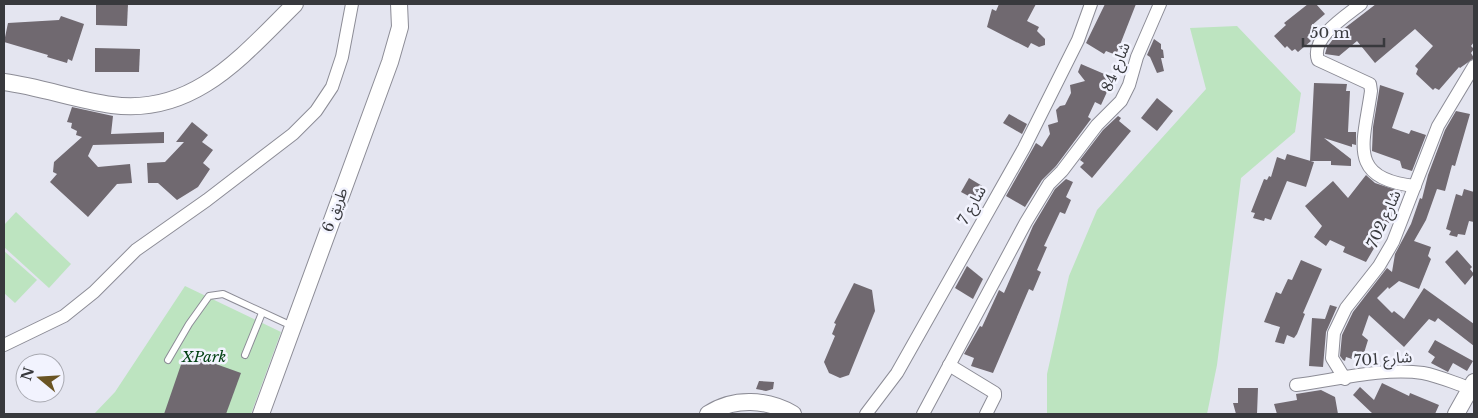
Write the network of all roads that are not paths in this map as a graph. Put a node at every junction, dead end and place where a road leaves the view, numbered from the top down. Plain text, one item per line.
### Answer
1 (295, 4) edge
2 (352, 4) edge
3 (1091, 4) edge
4 (1160, 4) edge
5 (1361, 4) edge
6 (403, 6) edge
7 (1474, 66) edge
8 (4, 82) edge
9 (1415, 186) junction
10 (262, 313) junction
11 (293, 326) junction
12 (4, 345) edge
13 (245, 355) dead end
14 (168, 360) dead end
15 (949, 365) junction
16 (1346, 379) junction
17 (1296, 385) dead end
18 (1472, 385) edge
19 (261, 414) edge
20 (708, 414) edge
21 (793, 414) edge
22 (866, 414) edge
23 (923, 414) edge
24 (986, 414) edge
25 (1456, 414) edge

1 - 8 street
2 - 12 street
3 - 22 street, شارع 7
4 - 15 street, شارع 84
5 - 9 street
6 - 11 street, طريق 6
7 - 9 street, شارع 702
9 - 16 street, شارع 702
10 - 11 lane
10 - 13 lane
10 - 14 lane
11 - 19 street, طريق 6
15 - 23 street, شارع 84
15 - 24 street
16 - 17 street, شارع 701
16 - 18 street, شارع 701
18 - 25 street
20 - 21 street

